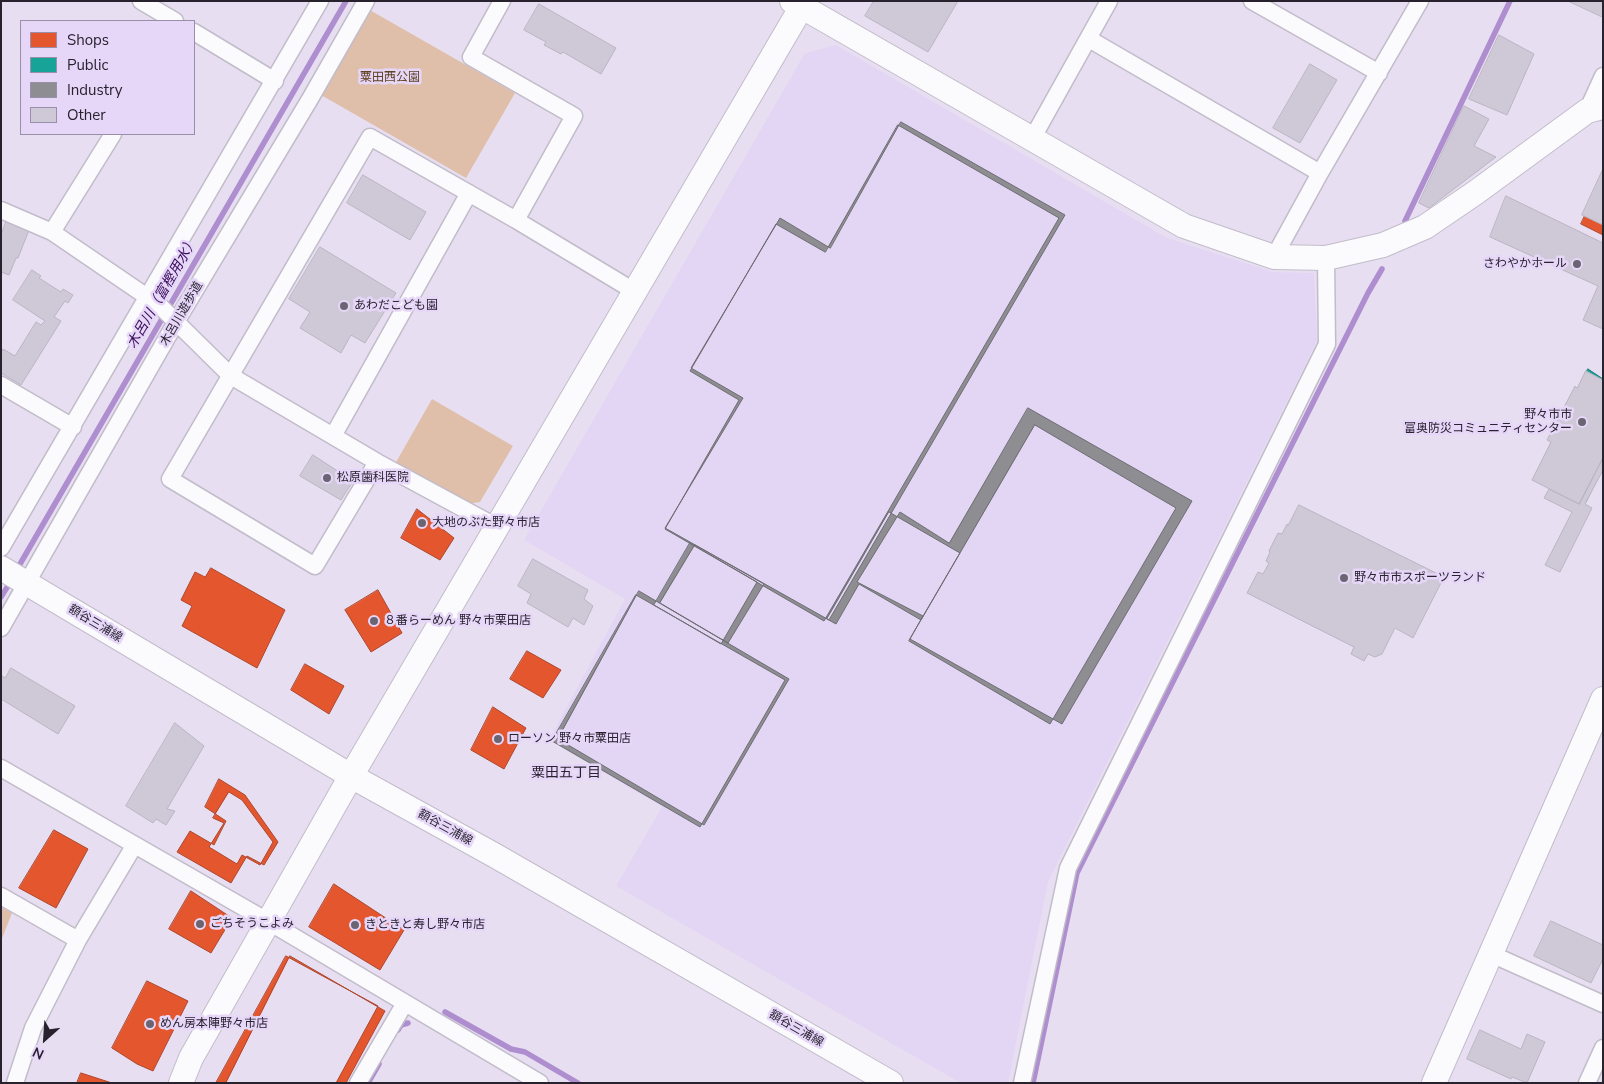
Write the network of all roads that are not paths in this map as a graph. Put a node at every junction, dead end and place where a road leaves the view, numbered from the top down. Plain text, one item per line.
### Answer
1 (141, 1) edge
2 (320, 1) edge
3 (366, 1) edge
4 (502, 1) edge
5 (1109, 1) edge
6 (1252, 1) edge
7 (1420, 1) edge
8 (799, 3) edge
9 (173, 20) edge
10 (195, 33) edge
11 (1089, 39) junction
12 (1379, 73) junction
13 (1603, 76) edge
14 (275, 81) junction
15 (1595, 109) edge
16 (113, 135) edge
17 (1032, 139) junction
18 (1320, 173) junction
19 (469, 193) junction
20 (1, 210) edge
21 (516, 220) junction
22 (52, 232) junction
23 (1274, 257) junction
24 (1326, 258) junction
25 (634, 291) junction
26 (154, 302) junction
27 (175, 321) junction
28 (231, 376) junction
29 (1, 385) edge
30 (73, 427) junction
31 (333, 436) junction
32 (376, 462) junction
33 (497, 527) junction
34 (10, 570) edge
35 (1, 628) edge
36 (1603, 699) edge
37 (1, 768) edge
38 (351, 776) junction
39 (134, 846) junction
40 (1, 896) edge
41 (269, 922) junction
42 (78, 940) junction
43 (1491, 954) junction
44 (405, 1003) junction
45 (1603, 1004) edge
46 (1603, 1048) edge
47 (15, 1083) edge
48 (181, 1083) edge
49 (358, 1083) edge
50 (540, 1083) edge
51 (891, 1083) edge
52 (1022, 1083) edge
53 (1434, 1083) edge
54 (1587, 1083) edge

1 - 9 street
2 - 14 street
3 - 27 street, 木呂川遊歩道
4 - 21 street
5 - 11 street
6 - 12 street
7 - 12 street
8 - 17 street
8 - 25 street
10 - 14 street
11 - 17 street
11 - 18 street
12 - 18 street
13 - 15 street
14 - 26 street
15 - 24 street
16 - 22 street
17 - 23 street
18 - 23 street
19 - 21 street
19 - 28 street
19 - 31 street
20 - 22 street
21 - 25 street
22 - 26 street
23 - 24 street
24 - 52 street
25 - 33 street
26 - 27 street
26 - 30 street
27 - 28 street
27 - 34 street, 木呂川遊歩道
28 - 31 street
28 - 32 street
29 - 30 street
30 - 34 street
31 - 32 street
32 - 33 street
33 - 38 street
34 - 35 street, 木呂川遊歩道
34 - 38 street, 額谷三浦線
36 - 43 street
37 - 39 street
38 - 41 street
38 - 51 street, 額谷三浦線
39 - 41 street
39 - 42 street
40 - 42 street
41 - 44 street
41 - 48 street
42 - 47 street
43 - 45 street
43 - 53 street
44 - 49 street
44 - 50 street
46 - 54 street

